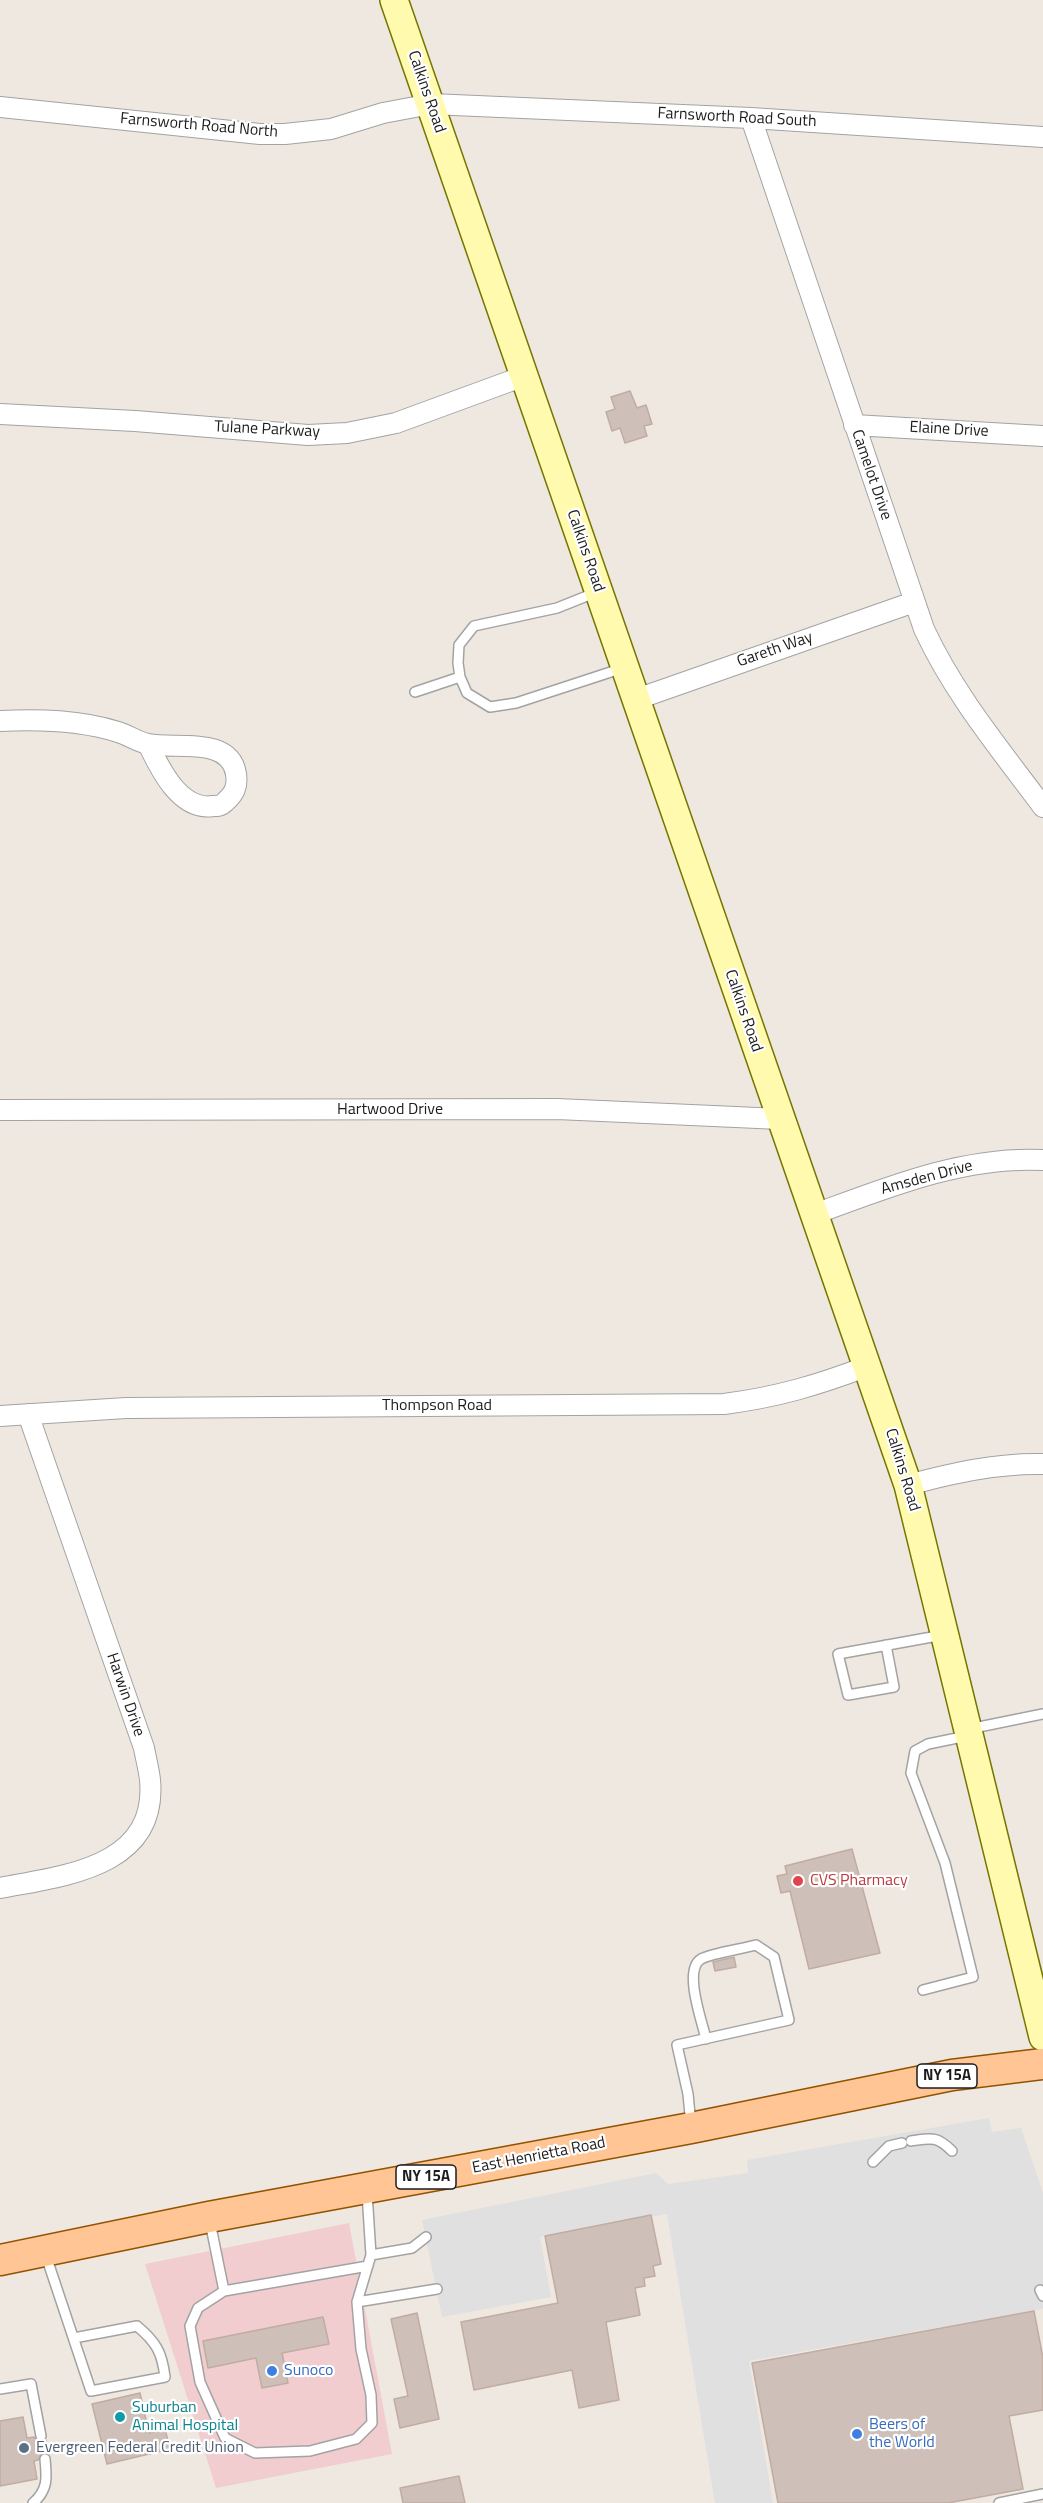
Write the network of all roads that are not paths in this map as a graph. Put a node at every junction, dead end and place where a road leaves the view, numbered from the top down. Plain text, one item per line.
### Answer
1 (394, 0) edge
2 (431, 104) junction
3 (0, 107) edge
4 (752, 118) junction
5 (1043, 137) edge
6 (524, 376) junction
7 (0, 414) edge
8 (854, 425) junction
9 (1043, 436) edge
10 (599, 591) junction
11 (914, 602) junction
12 (626, 667) junction
13 (460, 677) junction
14 (415, 692) dead end
15 (637, 699) junction
16 (0, 721) edge
17 (148, 744) dead end
18 (1043, 807) edge
19 (0, 1110) edge
20 (780, 1119) junction
21 (1043, 1160) edge
22 (815, 1214) junction
23 (868, 1366) junction
24 (28, 1414) junction
25 (0, 1416) edge
26 (1043, 1464) edge
27 (908, 1485) junction
28 (945, 1634) junction
29 (886, 1645) junction
30 (1043, 1714) edge
31 (969, 1733) junction
32 (0, 1888) edge
33 (923, 1990) dead end
34 (1043, 2037) edge
35 (706, 2039) junction
36 (1043, 2064) edge
37 (691, 2128) junction
38 (952, 2151) dead end
39 (873, 2162) dead end
40 (367, 2189) junction
41 (209, 2217) junction
42 (426, 2237) dead end
43 (45, 2251) junction
44 (371, 2255) junction
45 (0, 2260) edge
46 (368, 2266) junction
47 (437, 2289) dead end
48 (224, 2291) junction
49 (357, 2302) junction
50 (75, 2338) junction
51 (0, 2389) edge
52 (41, 2436) dead end
53 (45, 2459) dead end
54 (1043, 2494) edge
55 (33, 2503) edge
56 (999, 2503) edge

1 - 2 main road, Calkins Road
2 - 3 street, Farnsworth Road North
2 - 4 street, Farnsworth Road South
2 - 6 main road, Calkins Road
4 - 5 street, Farnsworth Road South
4 - 8 street, Camelot Drive
6 - 7 street, Tulane Parkway
6 - 10 main road, Calkins Road
8 - 9 street, Elaine Drive
8 - 11 street, Camelot Drive
10 - 12 main road, Calkins Road
10 - 13 lane
11 - 15 street, Gareth Way
11 - 18 street, Camelot Drive
12 - 13 lane
12 - 15 main road, Calkins Road
13 - 14 lane
15 - 20 main road, Calkins Road
16 - 17 street
19 - 20 street, Hartwood Drive
20 - 22 main road, Calkins Road
21 - 22 street, Amsden Drive
22 - 23 main road, Calkins Road
23 - 24 street, Thompson Road
23 - 27 main road, Calkins Road
24 - 25 street, Thompson Road
24 - 32 street, Harwin Drive
26 - 27 street
27 - 28 main road, Calkins Road
28 - 29 lane
28 - 31 main road, Calkins Road
29 - 29 lane
30 - 31 lane
31 - 33 lane
31 - 34 main road, Calkins Road
35 - 35 lane
35 - 37 lane
36 - 37 main road, East Henrietta Road / NY 15A
37 - 40 main road, East Henrietta Road / NY 15A
38 - 39 lane
40 - 41 main road, East Henrietta Road / NY 15A
40 - 44 lane
41 - 43 main road, East Henrietta Road / NY 15A
41 - 48 lane
42 - 44 lane
43 - 45 main road, East Henrietta Road / NY 15A
43 - 50 lane
44 - 46 lane
46 - 48 lane
46 - 49 lane
47 - 49 lane
48 - 49 lane
50 - 50 lane
51 - 52 lane
53 - 55 lane
54 - 56 lane

